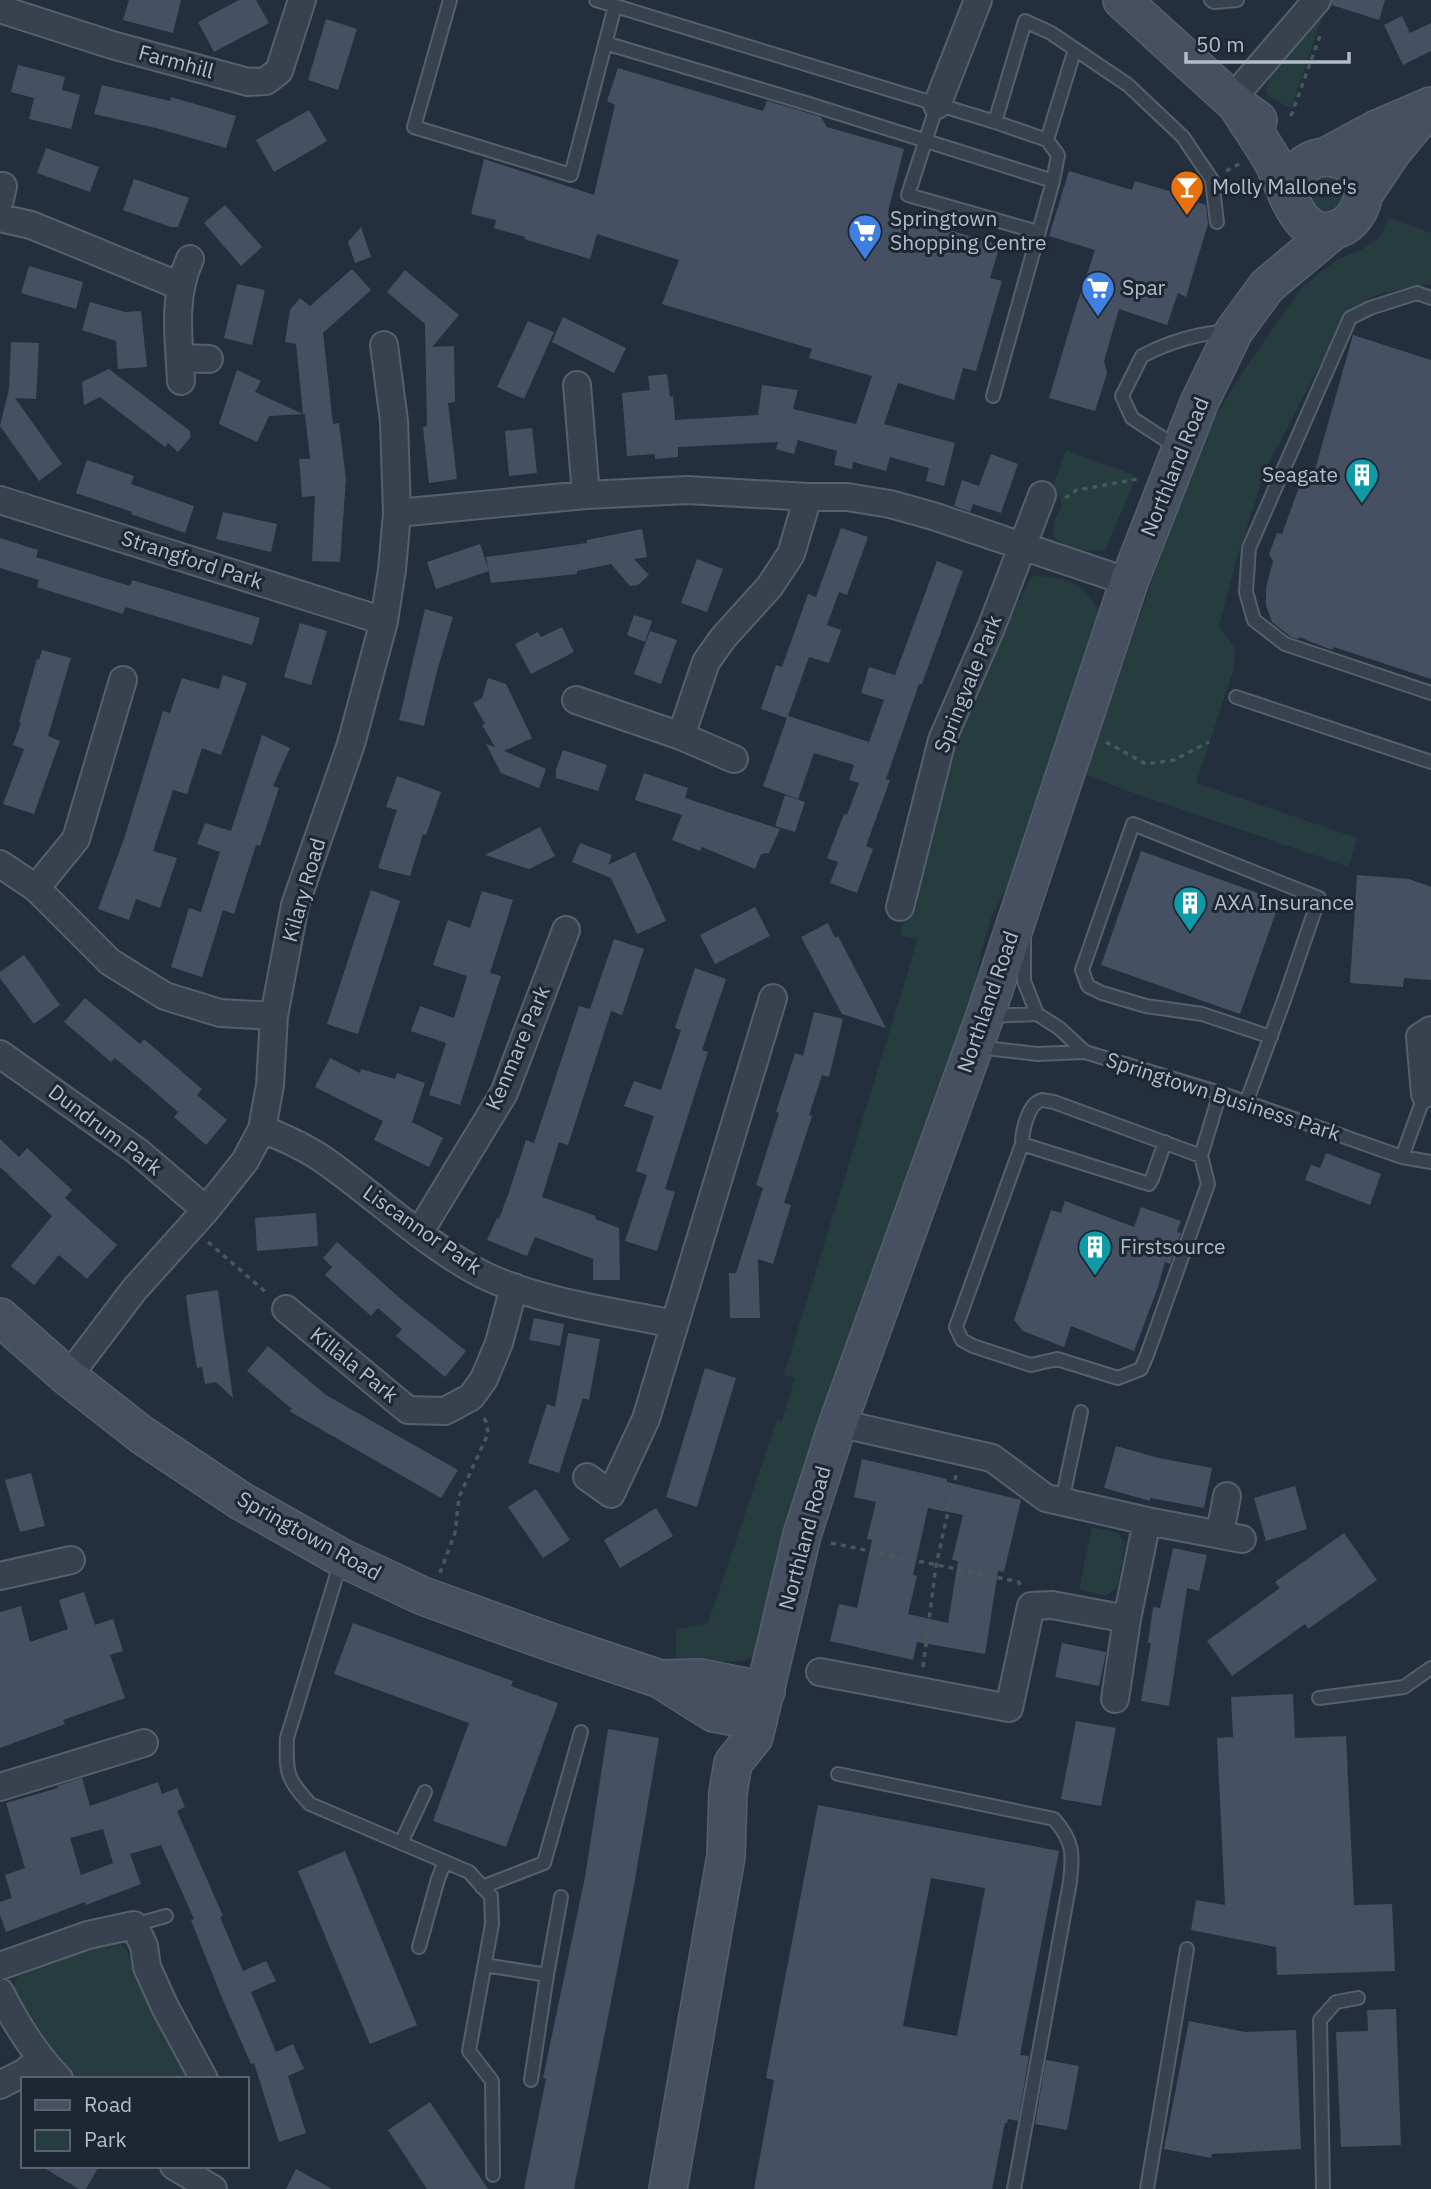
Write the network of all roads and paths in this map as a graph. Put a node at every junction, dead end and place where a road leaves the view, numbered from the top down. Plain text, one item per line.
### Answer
1 (302, 0) edge
2 (450, 0) edge
3 (596, 0) edge
4 (978, 0) edge
5 (1122, 0) edge
6 (1211, 0) edge
7 (1237, 0) edge
8 (615, 6) junction
9 (0, 9) edge
10 (1321, 12) edge
11 (605, 43) junction
12 (1074, 49) junction
13 (1234, 102) junction
14 (937, 105) junction
15 (1430, 107) edge
16 (1291, 116) dead end
17 (995, 122) junction
18 (926, 140) junction
19 (1047, 140) junction
20 (1323, 158) junction
21 (1245, 160) dead end
22 (1212, 180) junction
23 (1053, 181) junction
24 (1363, 195) junction
25 (1291, 203) junction
26 (0, 218) edge
27 (1217, 222) dead end
28 (1334, 230) junction
29 (1038, 232) junction
30 (190, 259) dead end
31 (180, 286) junction
32 (1267, 286) junction
33 (1431, 298) edge
34 (1234, 331) junction
35 (384, 345) dead end
36 (209, 359) dead end
37 (993, 396) dead end
38 (571, 401) dead end
39 (1180, 450) junction
40 (1147, 477) dead end
41 (586, 495) junction
42 (808, 497) junction
43 (0, 500) edge
44 (1050, 500) joint
45 (397, 513) junction
46 (1023, 546) junction
47 (1129, 582) junction
48 (384, 621) junction
49 (123, 680) dead end
50 (1431, 693) edge
51 (1236, 697) dead end
52 (576, 700) dead end
53 (681, 736) junction
54 (1076, 738) junction
55 (1209, 742) dead end
56 (734, 759) dead end
57 (1431, 762) edge
58 (0, 864) edge
59 (36, 888) junction
60 (1023, 902) junction
61 (900, 907) dead end
62 (566, 930) dead end
63 (773, 998) dead end
64 (1037, 1014) junction
65 (274, 1016) junction
66 (1431, 1030) edge
67 (979, 1031) junction
68 (1271, 1037) junction
69 (1085, 1052) junction
70 (0, 1054) edge
71 (1220, 1093) junction
72 (1425, 1094) joint
73 (1246, 1102) junction
74 (262, 1129) junction
75 (1165, 1142) junction
76 (1022, 1144) junction
77 (1201, 1156) junction
78 (1402, 1157) junction
79 (1431, 1161) edge
80 (199, 1218) junction
81 (419, 1233) junction
82 (514, 1287) junction
83 (286, 1309) joint
84 (0, 1317) edge
85 (674, 1324) junction
86 (68, 1377) junction
87 (471, 1397) junction
88 (1082, 1412) dead end
89 (838, 1423) junction
90 (961, 1452) junction
91 (587, 1477) dead end
92 (1227, 1496) dead end
93 (1062, 1502) junction
94 (1147, 1521) junction
95 (831, 1543) dead end
96 (342, 1558) junction
97 (71, 1560) dead end
98 (936, 1566) junction
99 (0, 1576) edge
100 (437, 1580) dead end
101 (1031, 1606) junction
102 (1127, 1619) junction
103 (1431, 1668) edge
104 (820, 1672) dead end
105 (920, 1690) junction
106 (1319, 1698) dead end
107 (1115, 1699) dead end
108 (759, 1716) junction
109 (581, 1732) dead end
110 (144, 1743) dead end
111 (838, 1774) dead end
112 (0, 1787) edge
113 (425, 1792) dead end
114 (401, 1843) junction
115 (445, 1862) junction
116 (482, 1887) junction
117 (561, 1897) dead end
118 (166, 1916) dead end
119 (134, 1925) junction
120 (419, 1947) dead end
121 (1187, 1950) dead end
122 (485, 1965) junction
123 (0, 1966) edge
124 (547, 1975) junction
125 (0, 1992) edge
126 (1357, 1998) dead end
127 (40, 2059) junction
128 (57, 2077) edge
129 (203, 2077) edge
130 (531, 2080) dead end
131 (0, 2085) edge
132 (179, 2168) edge
133 (493, 2175) dead end
134 (211, 2180) edge
135 (668, 2189) edge
136 (1014, 2189) edge
137 (1147, 2189) edge
138 (1323, 2189) edge

1 - 9 street, Farmhill
2 - 11 lane
3 - 8 lane
4 - 14 street
5 - 13 main road
6 - 7 lane
8 - 11 lane
8 - 14 lane
10 - 13 street
10 - 16 path
11 - 18 lane
12 - 17 lane
12 - 19 lane
12 - 22 lane
13 - 20 main road
13 - 25 main road
14 - 17 lane
14 - 18 lane
15 - 20 main road
15 - 24 main road
17 - 19 lane
18 - 23 lane
18 - 29 lane
19 - 23 lane
20 - 24 main road
20 - 25 main road
21 - 22 path
22 - 27 lane
23 - 29 lane
24 - 28 main road
25 - 28 main road
25 - 32 main road, Northland Road
26 - 31 street
28 - 32 main road, Northland Road
29 - 37 lane
30 - 31 street
31 - 36 street
32 - 34 main road, Northland Road
33 - 50 lane
34 - 39 main road, Northland Road
34 - 39 lane
35 - 45 street, Kilary Road
38 - 41 street
39 - 47 main road, Northland Road
40 - 44 path
41 - 42 street
41 - 45 street
42 - 46 street
42 - 53 street
43 - 48 street, Strangford Park
44 - 46 street, Springvale Park
45 - 48 street, Kilary Road
46 - 47 street
46 - 61 street, Springvale Park
47 - 54 main road, Northland Road
48 - 65 street, Kilary Road
49 - 59 street
51 - 57 lane
52 - 53 street
53 - 56 street
54 - 55 path
54 - 60 main road, Northland Road
58 - 59 street
59 - 65 street
60 - 64 lane
60 - 67 main road, Northland Road
62 - 81 street, Kenmare Park
63 - 85 street
64 - 67 lane
64 - 69 lane
65 - 74 street, Kilary Road
66 - 72 street
67 - 69 lane, Springtown Business Park
67 - 89 main road, Northland Road
68 - 68 lane
68 - 73 lane
69 - 71 lane, Springtown Business Park
70 - 80 street, Dundrum Park
71 - 73 lane, Springtown Business Park
71 - 77 lane
72 - 78 lane
73 - 78 lane, Springtown Business Park
74 - 80 street, Kilary Road
74 - 81 street, Liscannor Park
75 - 76 lane
75 - 76 lane
75 - 77 lane
76 - 77 lane
78 - 79 lane, Springtown Business Park
80 - 83 path
80 - 86 street, Kilary Road
81 - 82 street, Liscannor Park
82 - 85 street, Liscannor Park
82 - 87 street
83 - 87 street, Killala Park
84 - 86 main road, Springtown Road
85 - 91 street
86 - 96 main road, Springtown Road
87 - 100 path
88 - 93 lane
89 - 90 street
89 - 108 main road, Northland Road
90 - 93 street
90 - 98 path
92 - 94 street
93 - 94 street
94 - 102 street
95 - 98 path
96 - 108 main road, Springtown Road
96 - 114 lane
97 - 99 street
98 - 101 path
98 - 105 path
101 - 102 street
101 - 105 street
102 - 107 street
103 - 106 lane
104 - 105 street
108 - 135 main road, Northland Road
109 - 116 lane
110 - 112 street
111 - 136 lane
113 - 114 lane
114 - 115 lane
115 - 116 lane
115 - 120 lane
116 - 122 lane
117 - 124 lane
118 - 119 lane
119 - 123 street
119 - 129 street
121 - 137 lane
122 - 124 lane
122 - 133 lane
124 - 130 lane
125 - 127 street
126 - 138 lane
127 - 128 street
127 - 131 street
132 - 134 street

